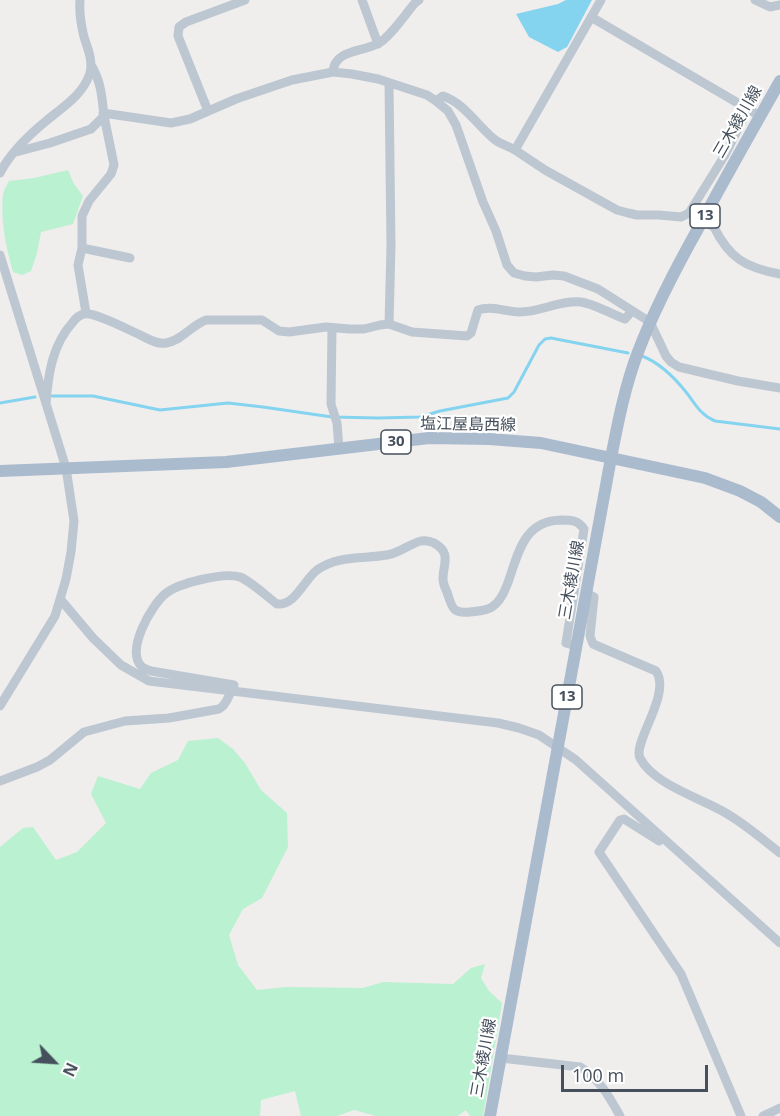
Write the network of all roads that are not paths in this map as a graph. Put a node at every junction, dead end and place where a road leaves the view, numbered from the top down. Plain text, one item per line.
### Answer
1 (80, 0) edge
2 (245, 0) edge
3 (362, 0) edge
4 (419, 0) edge
5 (601, 0) edge
6 (755, 0) edge
7 (780, 6) edge
8 (591, 17) junction
9 (378, 44) junction
10 (91, 65) junction
11 (333, 72) junction
12 (780, 81) edge
13 (389, 83) junction
14 (436, 101) junction
15 (767, 104) junction
16 (780, 104) edge
17 (748, 110) junction
18 (208, 111) junction
19 (103, 114) junction
20 (760, 116) junction
21 (515, 150) junction
22 (14, 152) junction
23 (0, 173) edge
24 (689, 213) junction
25 (82, 248) junction
26 (0, 255) edge
27 (130, 258) dead end
28 (780, 274) edge
29 (632, 311) junction
30 (86, 313) junction
31 (650, 322) junction
32 (389, 324) junction
33 (332, 328) junction
34 (31, 353) junction
35 (52, 363) junction
36 (780, 388) edge
37 (46, 404) junction
38 (339, 449) junction
39 (611, 458) junction
40 (66, 468) junction
41 (0, 471) edge
42 (780, 517) edge
43 (586, 593) junction
44 (61, 600) junction
45 (576, 646) junction
46 (231, 690) junction
47 (0, 706) edge
48 (558, 747) junction
49 (0, 781) edge
50 (663, 838) junction
51 (780, 853) edge
52 (780, 943) edge
53 (501, 1058) junction
54 (780, 1108) edge
55 (490, 1116) edge
56 (620, 1116) edge
57 (741, 1116) edge
58 (763, 1116) edge

1 - 10 street
2 - 18 street
3 - 9 street
4 - 9 street
5 - 8 street
6 - 7 street
8 - 17 street
8 - 21 street
9 - 11 street
10 - 19 street
10 - 22 street
11 - 13 street
11 - 18 street
12 - 15 main road, 三木綾川線 / 13
13 - 14 street
13 - 32 street
14 - 21 street
14 - 29 street
15 - 16 street
15 - 20 main road, 三木綾川線 / 13
17 - 20 street
17 - 24 street
18 - 19 street
19 - 22 street
19 - 25 street
20 - 31 main road, 三木綾川線 / 13
21 - 24 street
22 - 23 street
24 - 28 street, bridge
25 - 27 street
25 - 30 street
26 - 34 street
29 - 31 street
29 - 32 street
30 - 33 street
30 - 35 street
31 - 36 street
31 - 39 main road, 三木綾川線 / 13
32 - 33 street
33 - 38 street
34 - 35 street
34 - 37 street
35 - 37 street
37 - 40 street
38 - 39 main road, 塩江屋島西線 / 30
38 - 40 main road, 塩江屋島西線 / 30
39 - 42 main road, 塩江屋島西線 / 30
39 - 43 main road, 三木綾川線 / 13
40 - 41 main road, 塩江屋島西線 / 30
40 - 44 street
43 - 45 main road, 三木綾川線 / 13
43 - 51 street
44 - 46 street
44 - 47 street
45 - 46 street
45 - 48 main road, 三木綾川線 / 13
46 - 48 street
46 - 49 street
48 - 50 street
48 - 53 main road, 三木綾川線 / 13
50 - 52 street
50 - 57 street
53 - 55 main road, 三木綾川線 / 13
53 - 56 street
54 - 58 street

